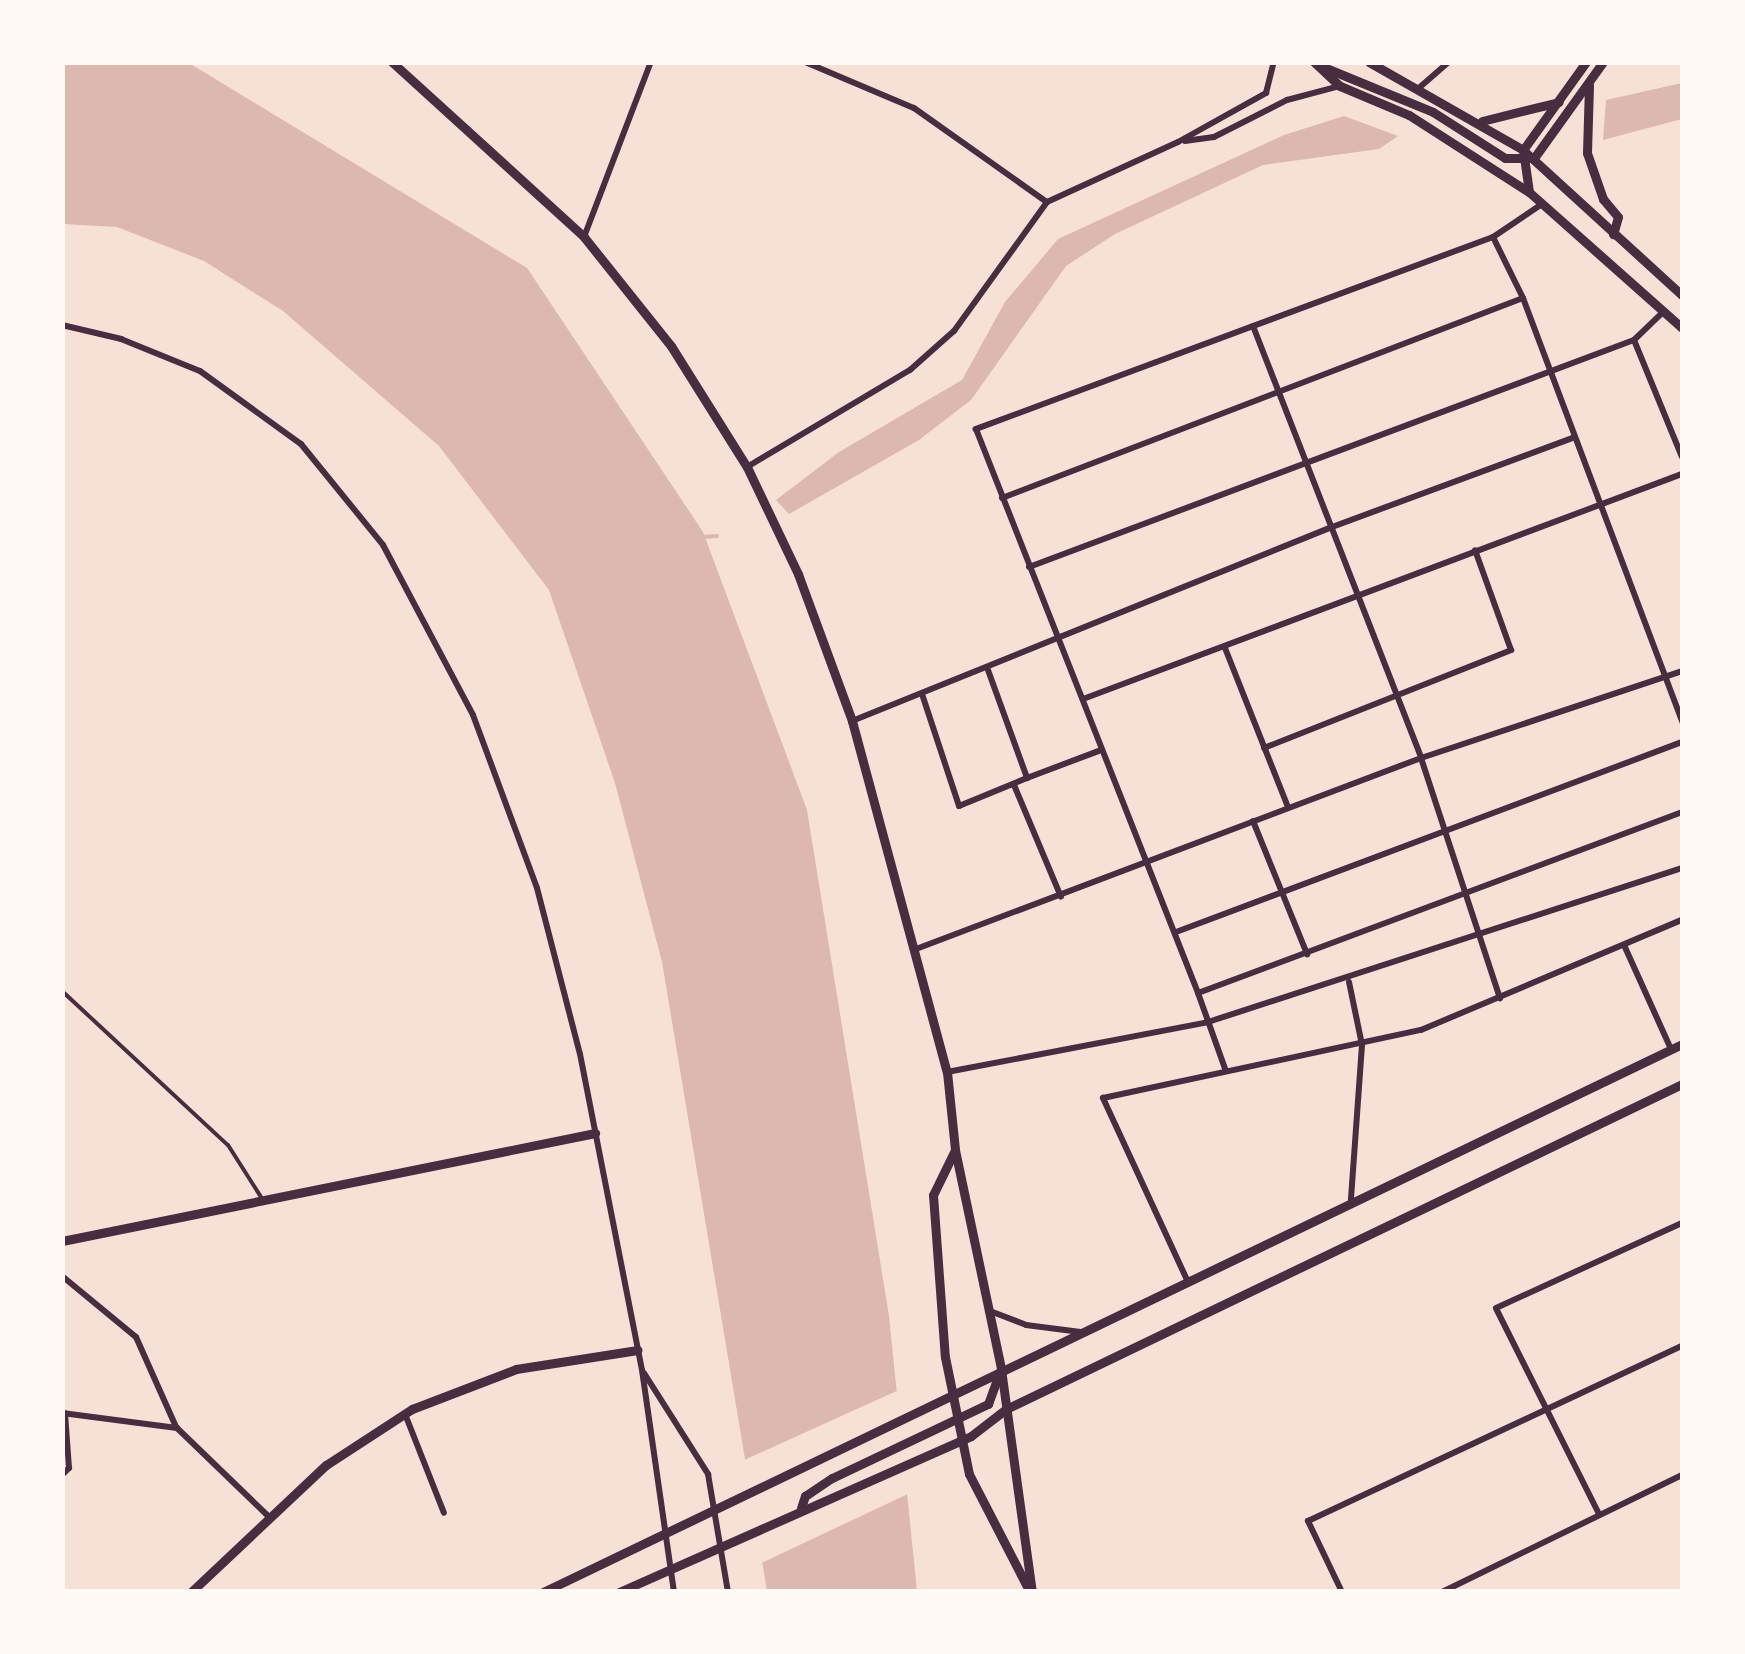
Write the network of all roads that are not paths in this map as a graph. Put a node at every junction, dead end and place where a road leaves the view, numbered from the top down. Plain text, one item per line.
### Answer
1 (392, 62) edge
2 (651, 62) edge
3 (805, 62) edge
4 (1274, 62) edge
5 (1368, 62) edge
6 (1450, 62) edge
7 (1586, 62) edge
8 (1603, 62) edge
9 (1317, 64) edge
10 (1589, 84) junction
11 (1340, 86) junction
12 (1420, 87) junction
13 (1558, 102) junction
14 (1482, 121) junction
15 (1178, 142) junction
16 (1523, 150) junction
17 (1534, 158) junction
18 (1522, 163) junction
19 (1530, 192) junction
20 (1048, 202) junction
21 (1542, 204) junction
22 (1614, 234) junction
23 (1492, 237) junction
24 (584, 238) junction
25 (1682, 295) edge
26 (1523, 298) junction
27 (1664, 311) junction
28 (62, 326) edge
29 (1254, 326) junction
30 (1682, 328) edge
31 (1634, 340) junction
32 (1550, 368) junction
33 (1282, 394) junction
34 (1572, 438) junction
35 (1682, 457) edge
36 (1307, 460) junction
37 (747, 467) junction
38 (1682, 474) edge
39 (1002, 498) junction
40 (1600, 507) junction
41 (1332, 527) junction
42 (1474, 550) junction
43 (1029, 567) junction
44 (1355, 592) junction
45 (1058, 639) junction
46 (1225, 648) junction
47 (988, 670) junction
48 (1682, 671) edge
49 (1664, 678) junction
50 (922, 694) junction
51 (1396, 698) junction
52 (1083, 699) junction
53 (852, 721) junction
54 (1682, 722) edge
55 (1682, 742) edge
56 (1264, 748) junction
57 (1102, 750) junction
58 (1422, 758) junction
59 (1027, 778) junction
60 (1014, 784) junction
61 (1288, 808) junction
62 (1682, 812) edge
63 (1253, 821) junction
64 (1446, 829) junction
65 (1150, 862) junction
66 (1682, 868) edge
67 (1281, 892) junction
68 (1465, 895) junction
69 (1061, 896) junction
70 (1682, 920) edge
71 (1176, 932) junction
72 (1478, 936) junction
73 (1624, 946) junction
74 (916, 949) junction
75 (1307, 954) junction
76 (1348, 982) junction
77 (62, 991) edge
78 (1198, 994) junction
79 (1500, 998) junction
80 (1208, 1022) junction
81 (1682, 1044) edge
82 (1362, 1045) junction
83 (1671, 1050) junction
84 (1226, 1071) junction
85 (947, 1072) junction
86 (1682, 1084) edge
87 (595, 1133) junction
88 (955, 1150) junction
89 (1351, 1200) junction
90 (264, 1201) junction
91 (1682, 1222) edge
92 (62, 1240) edge
93 (62, 1276) edge
94 (1188, 1282) junction
95 (990, 1311) junction
96 (1082, 1332) junction
97 (1682, 1346) edge
98 (638, 1350) junction
99 (1001, 1369) junction
100 (642, 1370) junction
101 (1006, 1409) junction
102 (1548, 1411) junction
103 (64, 1413) edge
104 (405, 1414) junction
105 (177, 1428) junction
106 (62, 1475) edge
107 (1682, 1476) edge
108 (801, 1508) junction
109 (444, 1513) dead end
110 (1599, 1514) junction
111 (268, 1516) junction
112 (666, 1532) junction
113 (671, 1568) junction
114 (191, 1592) edge
115 (543, 1592) edge
116 (619, 1592) edge
117 (674, 1592) edge
118 (728, 1592) edge
119 (1031, 1592) edge
120 (1342, 1592) edge
121 (1442, 1592) edge

1 - 24 street
2 - 24 street
3 - 20 street
4 - 15 street
5 - 12 street
6 - 12 street
7 - 13 street
8 - 10 street
9 - 11 street
9 - 18 street
10 - 17 street
10 - 22 street
11 - 15 street
11 - 19 street
12 - 14 street
13 - 14 street
13 - 16 street
14 - 16 street
15 - 20 street
16 - 17 street
16 - 18 street
17 - 18 street
17 - 22 street
18 - 19 street
19 - 21 street
20 - 37 street
21 - 23 street
21 - 27 street
22 - 25 street
23 - 26 street
23 - 29 street
24 - 37 street
26 - 32 street
26 - 33 street
27 - 30 street
27 - 31 street
28 - 87 street
29 - 33 street
29 - 39 street
31 - 32 street
31 - 35 street
32 - 34 street
32 - 36 street
33 - 36 street
33 - 39 street
34 - 40 street
34 - 41 street
36 - 41 street
36 - 43 street
37 - 53 street
38 - 40 street
39 - 43 street
40 - 42 street
40 - 49 street
41 - 44 street
41 - 45 street
42 - 44 street
42 - 51 street
43 - 45 street
44 - 46 street
44 - 51 street
45 - 47 street
45 - 52 street
46 - 52 street
46 - 56 street
47 - 50 street
47 - 59 street
48 - 49 street
49 - 54 street
49 - 58 street
50 - 53 street
50 - 60 street
51 - 56 street
51 - 58 street
52 - 57 street
53 - 74 street
55 - 64 street
56 - 61 street
57 - 59 street
57 - 65 street
58 - 61 street
58 - 64 street
59 - 60 street
60 - 69 street
61 - 63 street
62 - 68 street
63 - 65 street
63 - 67 street
64 - 67 street
64 - 68 street
65 - 69 street
65 - 71 street
66 - 72 street
67 - 71 street
67 - 75 street
68 - 72 street
68 - 75 street
69 - 74 street
70 - 73 street
71 - 78 street
72 - 76 street
72 - 79 street
73 - 79 street
73 - 83 street
74 - 85 street
75 - 78 street
76 - 80 street
76 - 82 street
77 - 90 lane
78 - 80 street
79 - 82 street
80 - 84 street
80 - 85 street
81 - 83 street
82 - 84 street
82 - 89 street
83 - 89 street
84 - 94 street
85 - 88 street
86 - 101 street
87 - 90 street
87 - 98 street
88 - 95 street
88 - 119 street
89 - 94 street
90 - 92 street
91 - 102 street
93 - 105 street
94 - 96 street
95 - 96 street
95 - 99 street
96 - 99 street
97 - 102 street
98 - 100 street
98 - 104 street
99 - 101 street
99 - 108 street
99 - 112 street
100 - 112 street
100 - 118 street
101 - 108 street
101 - 119 street
102 - 110 street
102 - 120 street
103 - 105 street
103 - 106 street
104 - 109 street
104 - 111 street
105 - 111 street
107 - 110 street
108 - 113 street
110 - 121 street
111 - 114 street
112 - 113 street
112 - 115 street
113 - 116 street
113 - 117 street

